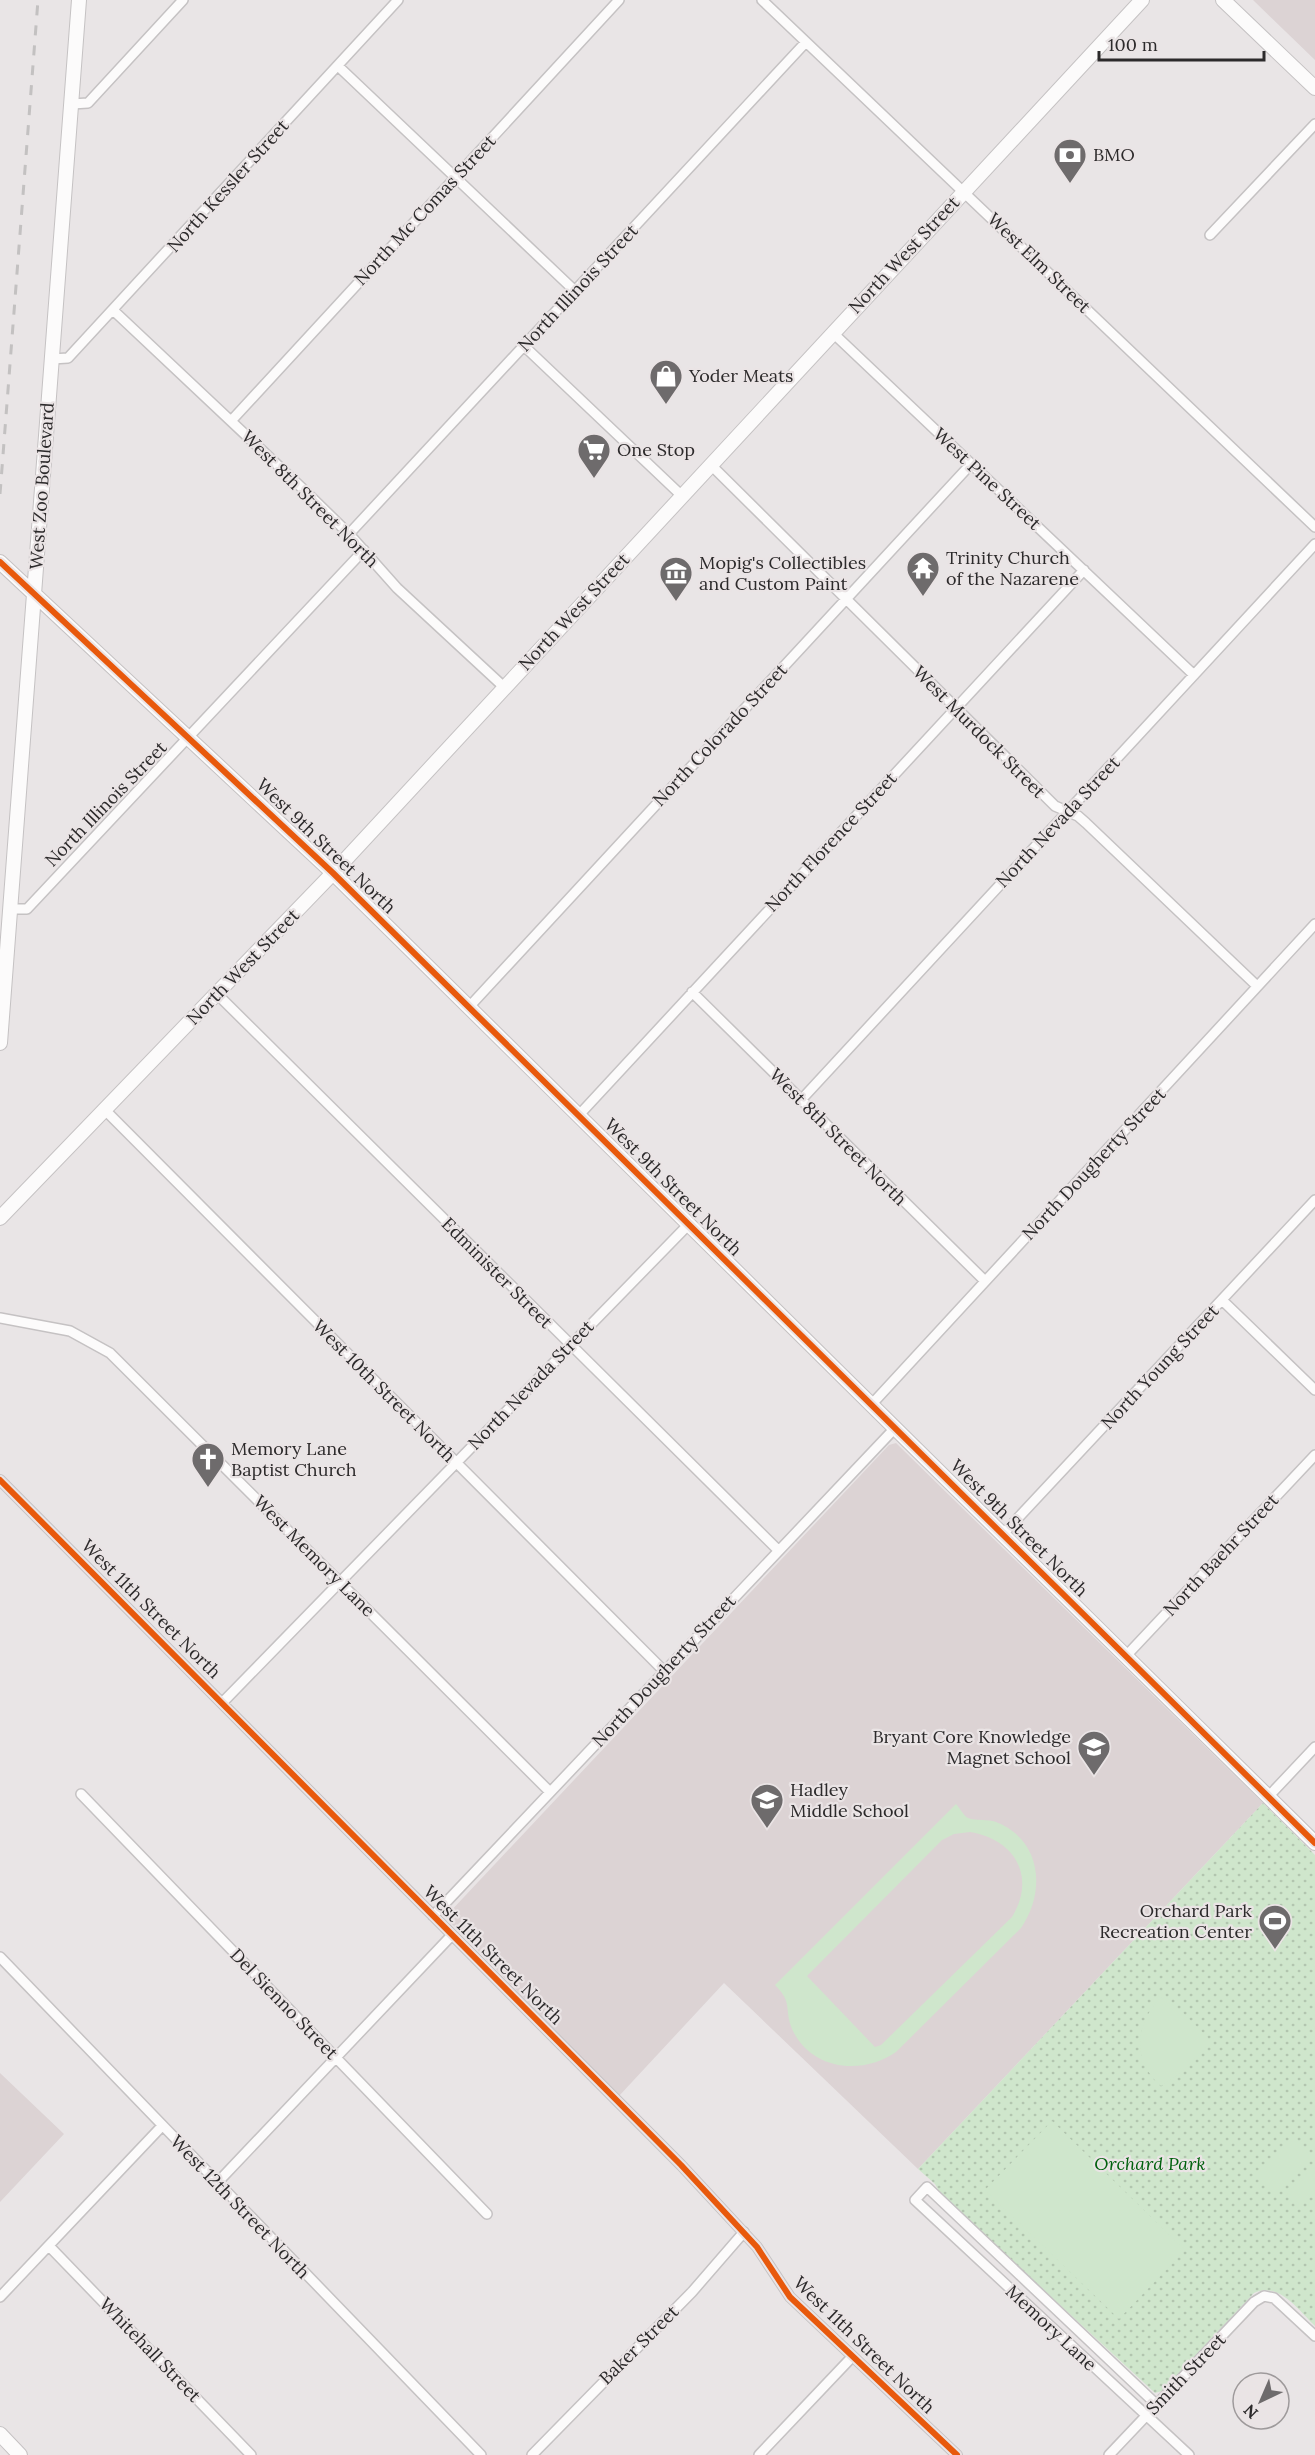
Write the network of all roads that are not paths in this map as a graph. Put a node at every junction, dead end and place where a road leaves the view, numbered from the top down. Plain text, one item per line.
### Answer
1 (80, 0) edge
2 (183, 0) edge
3 (399, 0) edge
4 (619, 0) edge
5 (762, 0) edge
6 (1142, 0) edge
7 (1223, 0) edge
8 (806, 42) junction
9 (338, 66) junction
10 (1315, 88) edge
11 (72, 104) junction
12 (1315, 124) edge
13 (455, 177) junction
14 (963, 191) junction
15 (1210, 235) dead end
16 (575, 291) junction
17 (114, 311) junction
18 (833, 333) junction
19 (524, 346) junction
20 (52, 359) junction
21 (231, 421) junction
22 (971, 464) junction
23 (711, 465) junction
24 (682, 496) junction
25 (1315, 527) edge
26 (350, 534) junction
27 (1315, 544) edge
28 (364, 550) junction
29 (0, 562) edge
30 (1084, 570) junction
31 (34, 593) junction
32 (845, 599) junction
33 (1194, 675) junction
34 (505, 688) junction
35 (954, 707) junction
36 (190, 738) junction
37 (1067, 813) junction
38 (333, 873) junction
39 (10, 909) junction
40 (1315, 924) edge
41 (1257, 986) junction
42 (692, 992) junction
43 (217, 994) junction
44 (469, 1007) junction
45 (0, 1043) edge
46 (801, 1100) junction
47 (105, 1110) junction
48 (579, 1115) junction
49 (1315, 1200) edge
50 (0, 1218) edge
51 (689, 1224) junction
52 (985, 1281) junction
53 (1222, 1300) junction
54 (0, 1318) edge
55 (570, 1345) junction
56 (1315, 1390) edge
57 (872, 1404) junction
58 (896, 1427) junction
59 (1315, 1455) edge
60 (456, 1463) junction
61 (0, 1480) edge
62 (1003, 1534) junction
63 (778, 1551) junction
64 (340, 1582) junction
65 (1126, 1656) junction
66 (664, 1671) junction
67 (223, 1702) junction
68 (1315, 1747) edge
69 (550, 1792) junction
70 (81, 1794) dead end
71 (1268, 1797) junction
72 (1315, 1843) edge
73 (433, 1916) junction
74 (452, 1935) junction
75 (0, 1957) edge
76 (336, 2058) junction
77 (162, 2126) junction
78 (218, 2183) junction
79 (487, 2214) dead end
80 (744, 2232) junction
81 (49, 2246) junction
82 (0, 2297) edge
83 (1315, 2336) edge
84 (852, 2357) junction
85 (1157, 2405) junction
86 (1145, 2417) junction
87 (0, 2434) edge
88 (20, 2455) edge
89 (251, 2455) edge
90 (481, 2455) edge
91 (532, 2455) edge
92 (759, 2455) edge
93 (957, 2455) edge
94 (1110, 2455) edge
95 (1189, 2455) edge

1 - 11 main road, West Zoo Boulevard
2 - 11 street
3 - 9 street, North Kessler Street
4 - 13 street, North Mc Comas Street
5 - 8 street, West Elm Street
6 - 14 main road, North West Street
7 - 10 main road
8 - 14 street, West Elm Street
8 - 16 street, North Illinois Street
9 - 13 street
9 - 17 street, North Kessler Street
11 - 20 main road, West Zoo Boulevard
12 - 15 street
13 - 16 street
13 - 21 street, North Mc Comas Street
14 - 18 main road, North West Street
14 - 25 street, West Elm Street
16 - 19 street, North Illinois Street
17 - 20 street, North Kessler Street
17 - 21 street, West 8th Street North
18 - 22 street, West Pine Street
18 - 23 main road, North West Street
19 - 24 street
19 - 26 street, North Illinois Street
20 - 31 main road, West Zoo Boulevard
21 - 26 street, West 8th Street North
22 - 30 street, West Pine Street
22 - 32 street, North Colorado Street
23 - 24 main road, North West Street
23 - 32 street, West Murdock Street
24 - 34 main road, North West Street
26 - 28 street, West 8th Street North
27 - 33 street, North Nevada Street
28 - 34 street, West 8th Street North
28 - 36 street, North Illinois Street
29 - 31 main road, West 9th Street North
30 - 33 street, West Pine Street
30 - 35 street, North Florence Street
31 - 36 main road, West 9th Street North
31 - 39 main road, West Zoo Boulevard
32 - 35 street, West Murdock Street
32 - 44 street, North Colorado Street
33 - 37 street, North Nevada Street
34 - 38 main road, North West Street
35 - 37 street, West Murdock Street
35 - 42 street, North Florence Street
36 - 38 main road, West 9th Street North
36 - 39 street, North Illinois Street
37 - 41 street, West Murdock Street
37 - 46 street, North Nevada Street
38 - 43 main road, North West Street
38 - 44 main road, West 9th Street North
39 - 45 main road, West Zoo Boulevard
40 - 41 street, North Dougherty Street
41 - 52 street, North Dougherty Street
42 - 46 street, West 8th Street North
42 - 48 street, North Florence Street
43 - 47 main road, North West Street
43 - 55 street, Edminister Street
44 - 48 main road, West 9th Street North
46 - 52 street, West 8th Street North
47 - 50 main road, North West Street
47 - 60 street, West 10th Street North
48 - 51 main road, West 9th Street North
49 - 53 street, North Young Street
51 - 55 street, North Nevada Street
51 - 57 main road, West 9th Street North
52 - 57 street, North Dougherty Street
53 - 56 street
53 - 62 street, North Young Street
54 - 64 street, West Memory Lane
55 - 60 street, North Nevada Street
55 - 63 street, Edminister Street
57 - 58 main road, West 9th Street North
58 - 62 main road, West 9th Street North
58 - 63 street, North Dougherty Street
59 - 65 street, North Baehr Street
60 - 64 street, North Nevada Street
60 - 66 street, West 10th Street North
61 - 67 street, West 11th Street North
62 - 65 main road, West 9th Street North
63 - 66 street, North Dougherty Street
64 - 67 street, North Nevada Street
64 - 69 street, West Memory Lane
65 - 71 main road, West 9th Street North
66 - 69 street, North Dougherty Street
67 - 73 street, West 11th Street North
68 - 71 street
69 - 73 street, North Dougherty Street
70 - 76 street, Del Sienno Street
71 - 72 main road, West 9th Street North
73 - 74 street, West 11th Street North
74 - 76 street
74 - 80 street, West 11th Street North
75 - 77 street, West 12th Street North
76 - 78 street
76 - 79 street, Del Sienno Street
77 - 78 street, West 12th Street North
77 - 81 street
78 - 90 street, West 12th Street North
80 - 84 street, West 11th Street North
80 - 91 street, Baker Street
81 - 82 street
81 - 89 street, Whitehall Street
83 - 85 street, Smith Street
84 - 92 street
84 - 93 street, West 11th Street North
85 - 86 street, Smith Street
85 - 86 street, Memory Lane
86 - 94 street, Smith Street
86 - 95 street, Memory Lane
87 - 88 main road

